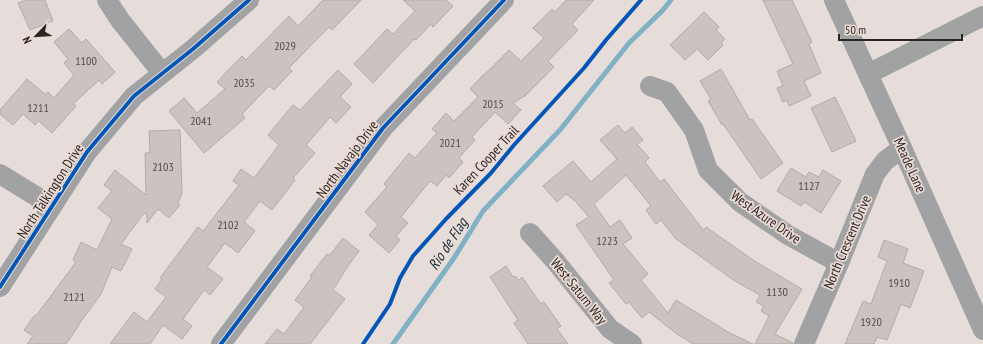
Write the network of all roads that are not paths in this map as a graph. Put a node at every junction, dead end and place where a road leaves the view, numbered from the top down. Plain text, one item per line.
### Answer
1 (107, 0) edge
2 (249, 0) edge
3 (504, 0) edge
4 (834, 0) edge
5 (983, 16) edge
6 (162, 73) junction
7 (868, 74) junction
8 (650, 86) dead end
9 (902, 148) junction
10 (0, 174) edge
11 (52, 206) junction
12 (530, 234) dead end
13 (839, 263) junction
14 (0, 287) edge
15 (983, 330) edge
16 (221, 344) edge
17 (632, 344) edge
18 (804, 344) edge

1 - 6 street
2 - 6 street, North Talkington Drive
3 - 16 street, North Navajo Drive
4 - 7 street, Meade Lane
5 - 7 street
6 - 11 street, North Talkington Drive
7 - 9 street, Meade Lane
8 - 13 street, West Azure Drive
9 - 13 street, North Crescent Drive
9 - 15 street, Meade Lane
10 - 11 street
11 - 14 street, North Talkington Drive
12 - 17 street, West Saturn Way
13 - 18 street, North Crescent Drive

